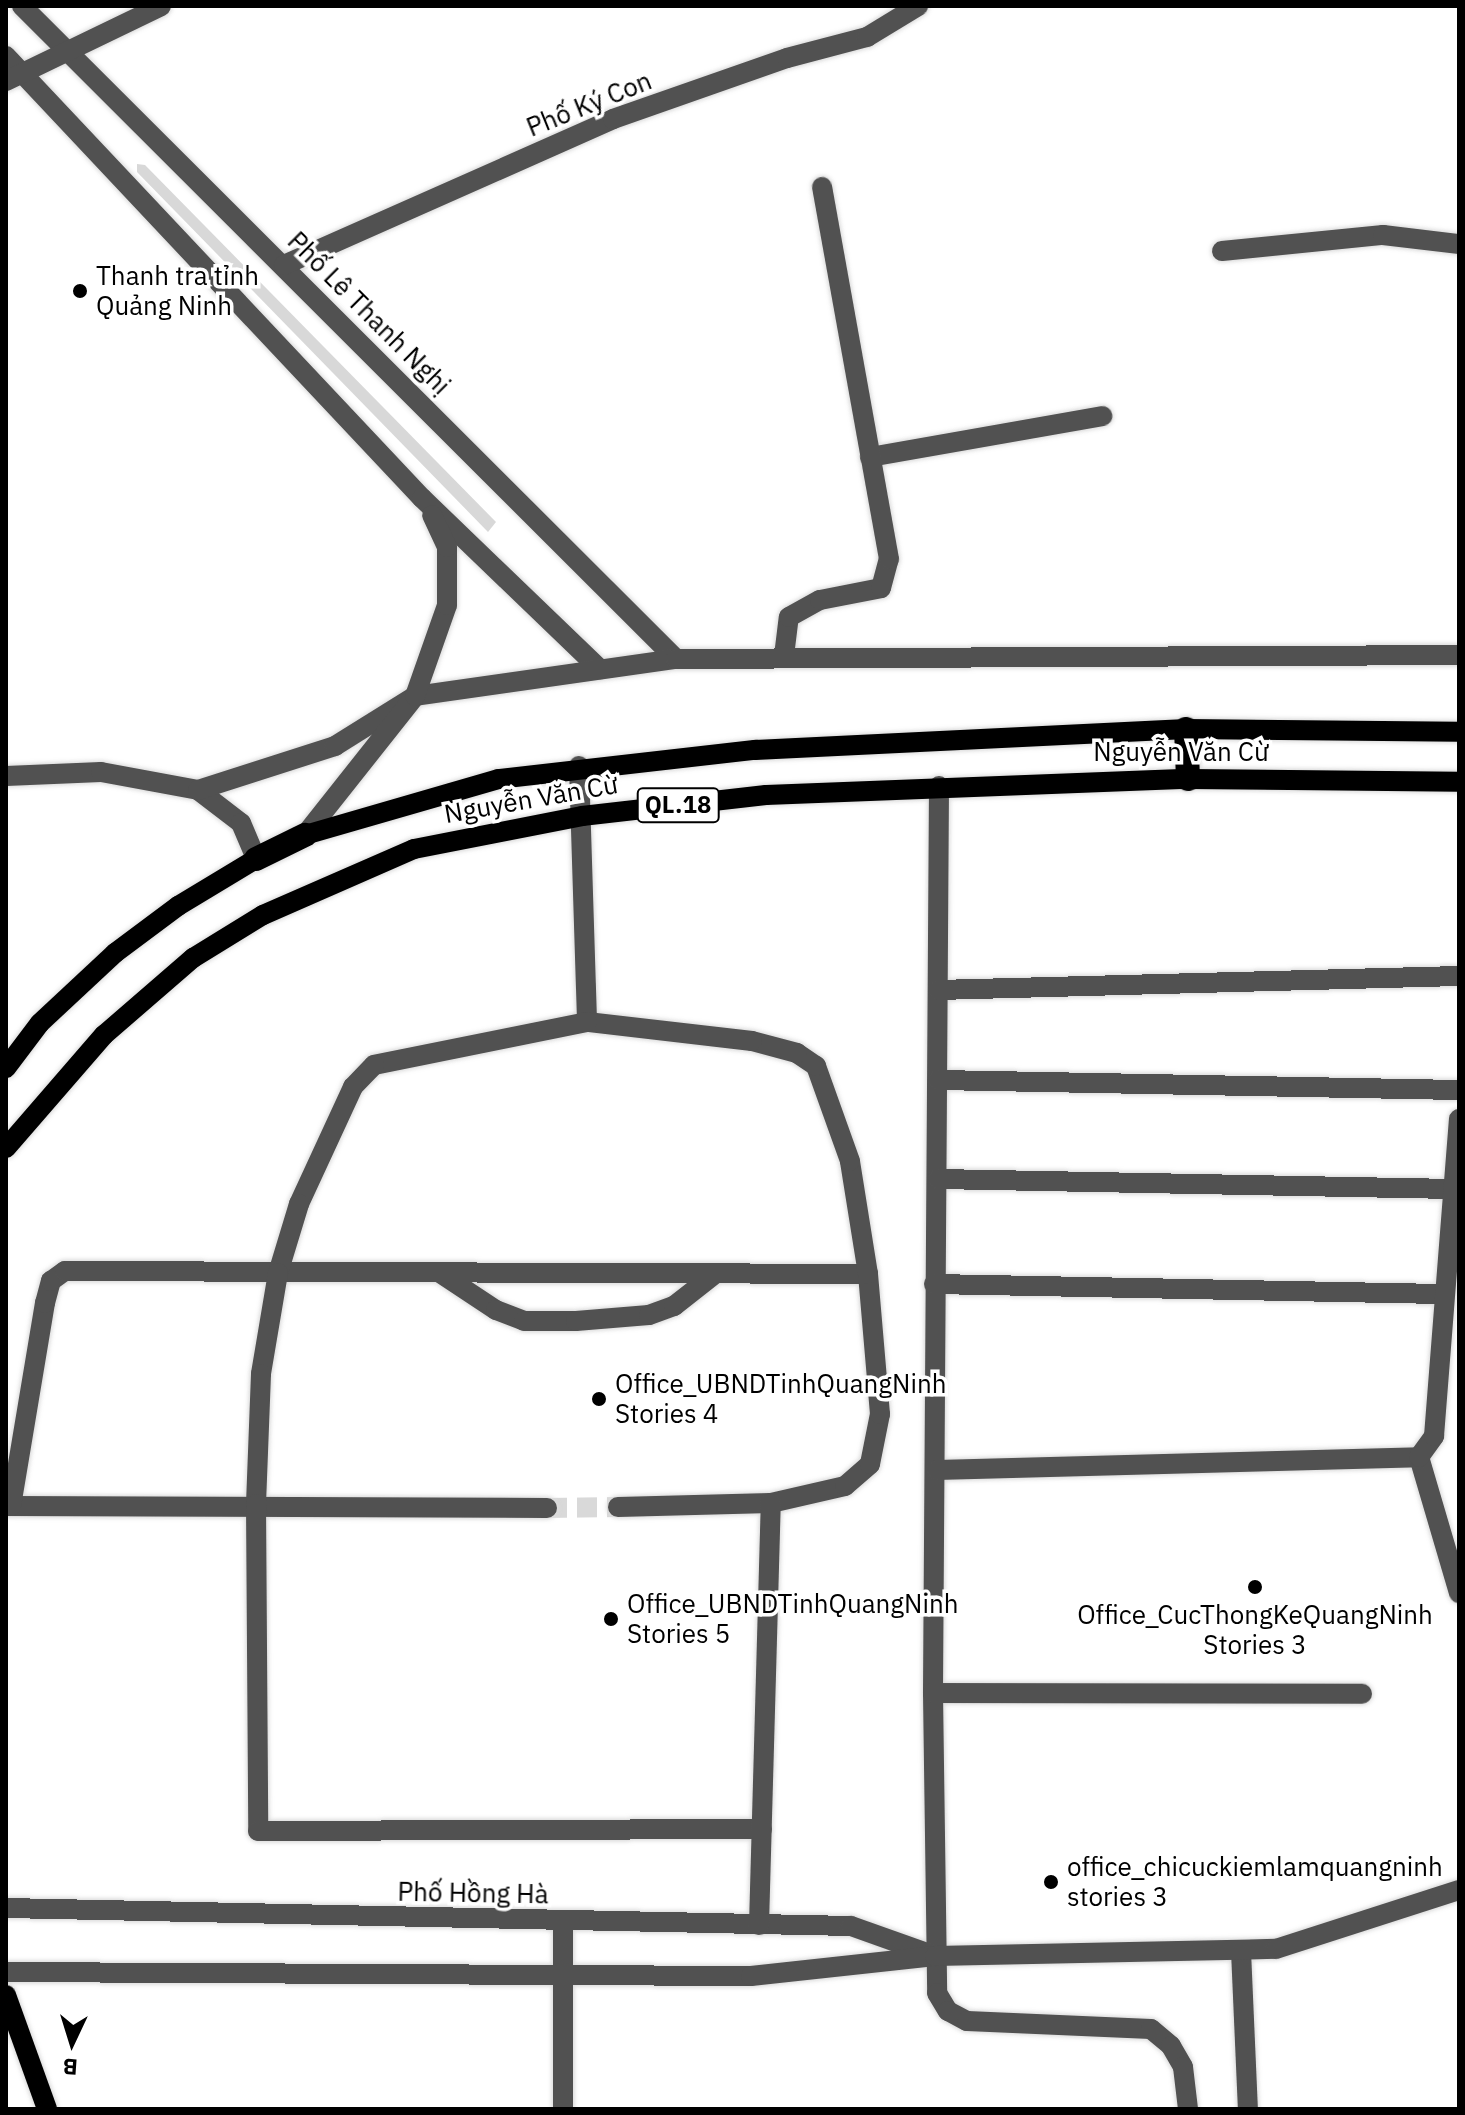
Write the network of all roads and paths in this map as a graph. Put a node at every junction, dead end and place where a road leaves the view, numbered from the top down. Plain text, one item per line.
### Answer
1 (22, 6) edge
2 (161, 6) edge
3 (918, 6) edge
4 (66, 51) junction
5 (6, 56) edge
6 (14, 77) edge
7 (822, 187) dead end
8 (1459, 244) edge
9 (1222, 251) dead end
10 (284, 265) junction
11 (1102, 416) dead end
12 (870, 457) junction
13 (422, 498) junction
14 (1459, 655) edge
15 (784, 656) junction
16 (676, 659) junction
17 (600, 669) junction
18 (415, 696) junction
19 (1186, 729) junction
20 (1459, 732) edge
21 (579, 766) junction
22 (6, 776) edge
23 (1188, 779) junction
24 (1459, 782) edge
25 (939, 786) junction
26 (198, 790) junction
27 (582, 816) junction
28 (305, 835) junction
29 (256, 859) junction
30 (1459, 976) edge
31 (938, 990) junction
32 (587, 1022) junction
33 (6, 1068) edge
34 (938, 1080) junction
35 (1459, 1090) edge
36 (1459, 1119) edge
37 (6, 1148) edge
38 (938, 1179) junction
39 (1452, 1189) junction
40 (278, 1273) junction
41 (440, 1273) junction
42 (715, 1274) junction
43 (868, 1274) junction
44 (934, 1284) junction
45 (1443, 1294) junction
46 (1419, 1457) junction
47 (937, 1470) junction
48 (771, 1503) junction
49 (256, 1504) junction
50 (8, 1506) edge
51 (618, 1507) tunnel mouth
52 (547, 1508) tunnel mouth
53 (1459, 1593) edge
54 (933, 1693) junction
55 (1362, 1694) dead end
56 (762, 1829) junction
57 (1459, 1890) edge
58 (6, 1908) edge
59 (563, 1921) junction
60 (759, 1925) junction
61 (1241, 1951) junction
62 (935, 1956) junction
63 (6, 1972) edge
64 (564, 1975) junction
65 (6, 1995) edge
66 (47, 2109) edge
67 (563, 2109) edge
68 (1188, 2109) edge
69 (1248, 2109) edge

1 - 4 street, Phố Lê Thanh Nghị
2 - 4 street
3 - 10 street, Phố Ký Con
4 - 6 street
4 - 10 street, Phố Lê Thanh Nghị
5 - 6 street
6 - 13 street
7 - 12 street
8 - 9 street
10 - 16 street, Phố Lê Thanh Nghị
11 - 12 street
12 - 15 street
13 - 17 street
13 - 18 street
14 - 15 street
15 - 16 street
16 - 17 street
17 - 18 street
18 - 26 street
18 - 28 street
19 - 20 main road, Nguyễn Văn Cừ / QL.18
19 - 21 main road, Nguyễn Văn Cừ / QL.18
19 - 23 highway
21 - 27 street
21 - 28 main road, Nguyễn Văn Cừ / QL.18
22 - 26 street
23 - 24 main road, Nguyễn Văn Cừ / QL.18
23 - 25 main road, Nguyễn Văn Cừ / QL.18
25 - 27 main road, Nguyễn Văn Cừ / QL.18
25 - 31 street
26 - 29 street
27 - 32 street
27 - 37 main road, Nguyễn Văn Cừ / QL.18
28 - 29 highway, Nguyễn Văn Cừ / QL.18
29 - 33 main road, Nguyễn Văn Cừ / QL.18
30 - 31 street
31 - 34 street
32 - 40 street
32 - 43 street
34 - 35 street
34 - 38 street
36 - 39 street
38 - 39 street
38 - 44 street
39 - 45 street
40 - 41 street
40 - 49 street
40 - 50 street
41 - 42 street
41 - 42 street
42 - 43 street
43 - 48 street
44 - 45 street
44 - 47 street
45 - 46 street
46 - 47 street
46 - 53 street
47 - 54 street
48 - 51 street
48 - 56 street
49 - 50 street
49 - 52 street
49 - 56 street
54 - 55 street
54 - 62 street
56 - 60 street
57 - 61 street, Phố Hồng Hà
58 - 59 street, Phố Hồng Hà
59 - 60 street, Phố Hồng Hà
59 - 64 street
60 - 62 street, Phố Hồng Hà
61 - 62 street, Phố Hồng Hà
61 - 69 street
62 - 64 street, Phố Hồng Hà
62 - 68 street
63 - 64 street, Phố Hồng Hà
64 - 67 street
65 - 66 main road

